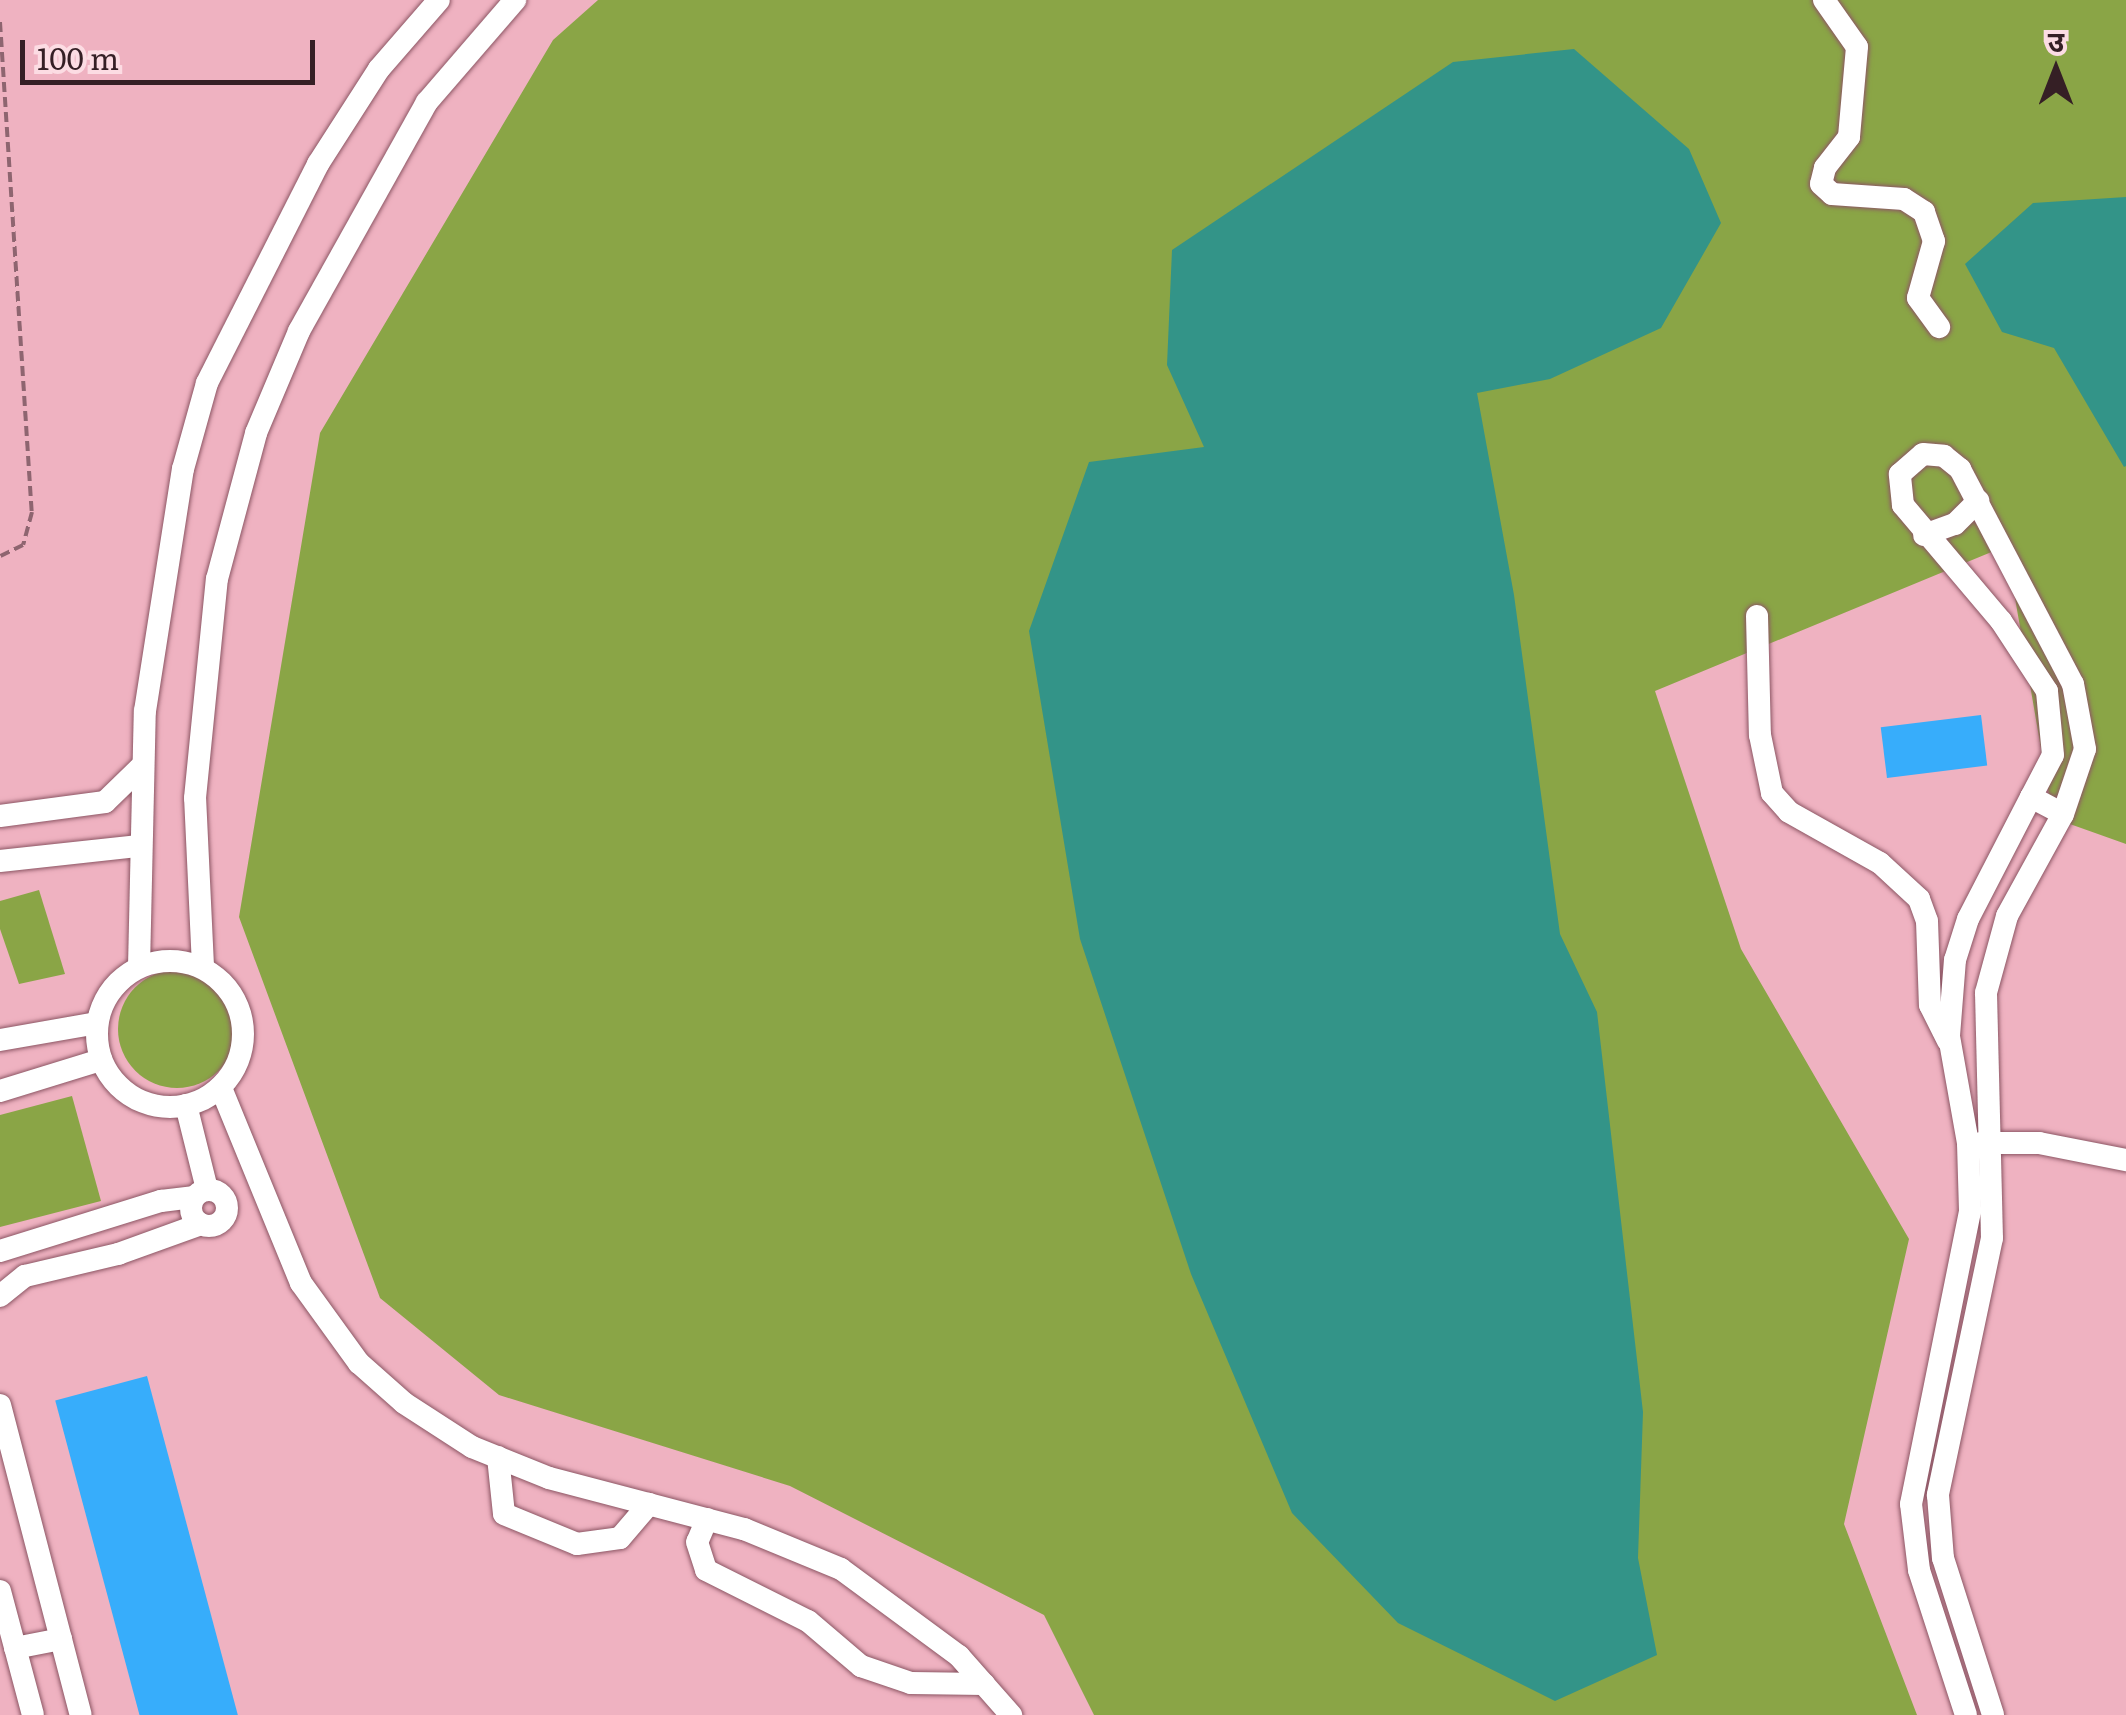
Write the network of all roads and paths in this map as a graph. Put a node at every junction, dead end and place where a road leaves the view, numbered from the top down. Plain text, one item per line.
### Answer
1 (438, 0) edge
2 (516, 0) edge
3 (1824, 0) edge
4 (0, 22) edge
5 (1940, 327) dead end
6 (1978, 500) junction
7 (1924, 534) junction
8 (0, 556) edge
9 (2021, 585) junction
10 (1988, 607) junction
11 (1757, 616) dead end
12 (142, 766) junction
13 (2031, 797) junction
14 (2063, 814) junction
15 (10, 815) edge
16 (139, 846) junction
17 (26, 854) junction
18 (0, 860) edge
19 (203, 966) junction
20 (139, 967) junction
21 (97, 1023) junction
22 (0, 1040) edge
23 (1950, 1044) junction
24 (101, 1060) junction
25 (222, 1088) junction
26 (0, 1091) edge
27 (186, 1105) junction
28 (1992, 1142) junction
29 (1968, 1143) junction
30 (2126, 1160) edge
31 (200, 1193) junction
32 (109, 1217) junction
33 (0, 1252) edge
34 (118, 1254) junction
35 (0, 1296) edge
36 (0, 1406) edge
37 (498, 1457) junction
38 (24, 1499) junction
39 (0, 1503) edge
40 (649, 1504) junction
41 (707, 1520) junction
42 (0, 1591) edge
43 (61, 1639) junction
44 (15, 1648) junction
45 (984, 1684) junction
46 (33, 1715) edge
47 (80, 1715) edge
48 (1011, 1715) edge
49 (1966, 1715) edge
50 (1993, 1715) edge

1 - 12 street
2 - 19 street
3 - 5 street
4 - 8 path
6 - 7 street
6 - 7 street
6 - 9 street
7 - 10 street
9 - 10 street
9 - 14 street
10 - 13 street
11 - 23 street
12 - 15 street
12 - 16 street
13 - 14 street
13 - 23 street
14 - 28 street
15 - 17 street
16 - 17 street
16 - 20 street
17 - 18 street
19 - 20 street
19 - 25 street
20 - 21 street
21 - 22 street
21 - 24 street
23 - 29 street
24 - 26 street
24 - 27 street
25 - 27 street
25 - 37 street
27 - 31 street
28 - 29 street
28 - 30 street
28 - 50 street
29 - 49 street
31 - 32 street
31 - 34 street
32 - 33 street
32 - 34 street
34 - 35 street
36 - 38 street
37 - 40 street
37 - 40 street
38 - 39 street
38 - 43 street
40 - 41 street
41 - 45 street
41 - 45 street
42 - 44 street
43 - 44 street
43 - 47 street
44 - 46 street
45 - 48 street

